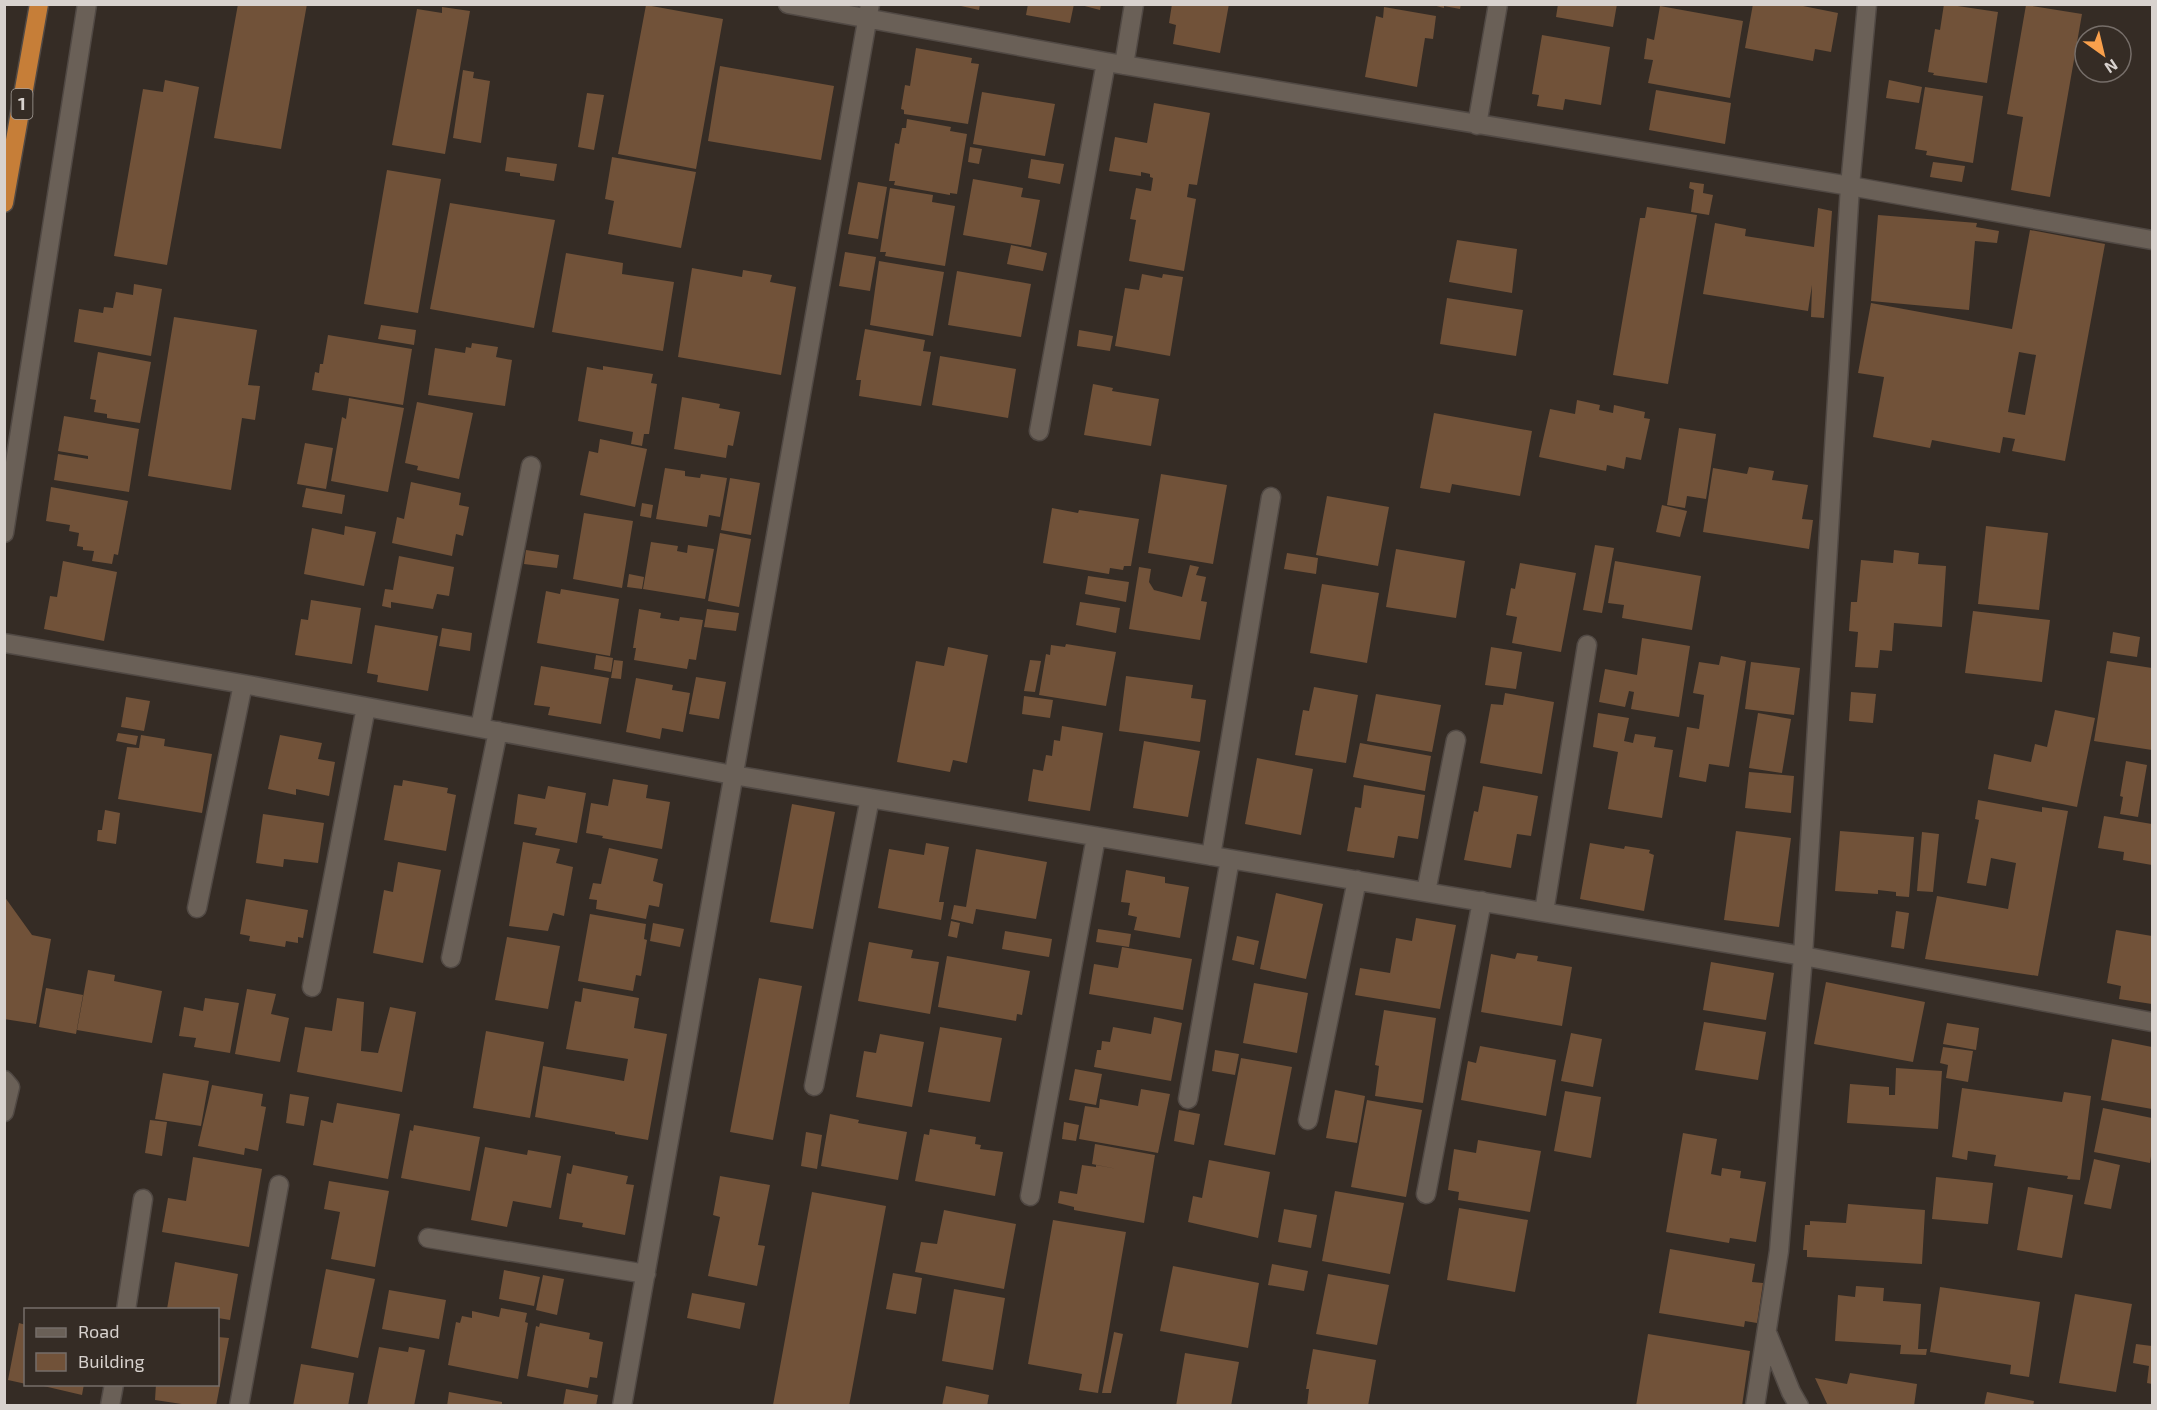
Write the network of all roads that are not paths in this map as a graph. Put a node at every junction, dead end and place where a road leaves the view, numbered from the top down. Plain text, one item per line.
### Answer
1 (39, 4) edge
2 (87, 4) edge
3 (788, 4) edge
4 (1134, 4) edge
5 (1498, 4) edge
6 (1867, 4) edge
7 (869, 12) edge
8 (1115, 63) junction
9 (1477, 125) junction
10 (1850, 186) junction
11 (4, 203) edge
12 (2152, 240) edge
13 (1039, 431) dead end
14 (531, 466) dead end
15 (1271, 497) dead end
16 (4, 533) edge
17 (4, 643) edge
18 (1587, 645) dead end
19 (243, 684) junction
20 (366, 707) junction
21 (489, 730) junction
22 (1456, 740) dead end
23 (733, 775) junction
24 (870, 798) junction
25 (1096, 837) junction
26 (1212, 856) junction
27 (1230, 859) junction
28 (1357, 880) junction
29 (1426, 892) junction
30 (1482, 901) junction
31 (197, 908) dead end
32 (1544, 912) junction
33 (1803, 956) junction
34 (451, 958) dead end
35 (312, 987) dead end
36 (2152, 1022) edge
37 (4, 1080) edge
38 (814, 1086) dead end
39 (1188, 1099) dead end
40 (4, 1112) edge
41 (1308, 1120) dead end
42 (279, 1185) dead end
43 (1426, 1194) dead end
44 (1030, 1196) dead end
45 (143, 1198) dead end
46 (428, 1238) dead end
47 (646, 1274) junction
48 (126, 1308) edge
49 (1768, 1335) junction
50 (114, 1386) edge
51 (110, 1406) edge
52 (239, 1406) edge
53 (622, 1406) edge
54 (1755, 1406) edge
55 (1799, 1406) edge

1 - 11 highway, 1
2 - 16 street
3 - 7 street
4 - 8 street
5 - 9 street
6 - 10 street
7 - 8 street
7 - 23 street
8 - 9 street
8 - 13 street
9 - 10 street
10 - 12 street
10 - 33 street
14 - 21 street
15 - 26 street
17 - 19 street
18 - 32 street
19 - 20 street
19 - 31 street
20 - 21 street
20 - 35 street
21 - 23 street
21 - 34 street
22 - 29 street
23 - 24 street
23 - 47 street
24 - 25 street
24 - 38 street
25 - 26 street
25 - 44 street
26 - 27 street
27 - 28 street
27 - 39 street
28 - 29 street
28 - 41 street
29 - 30 street
30 - 32 street
30 - 43 street
32 - 33 street
33 - 36 street
33 - 49 street
37 - 40 street
42 - 52 street
45 - 48 street
46 - 47 street
47 - 53 street
49 - 54 street
49 - 55 street
50 - 51 street

